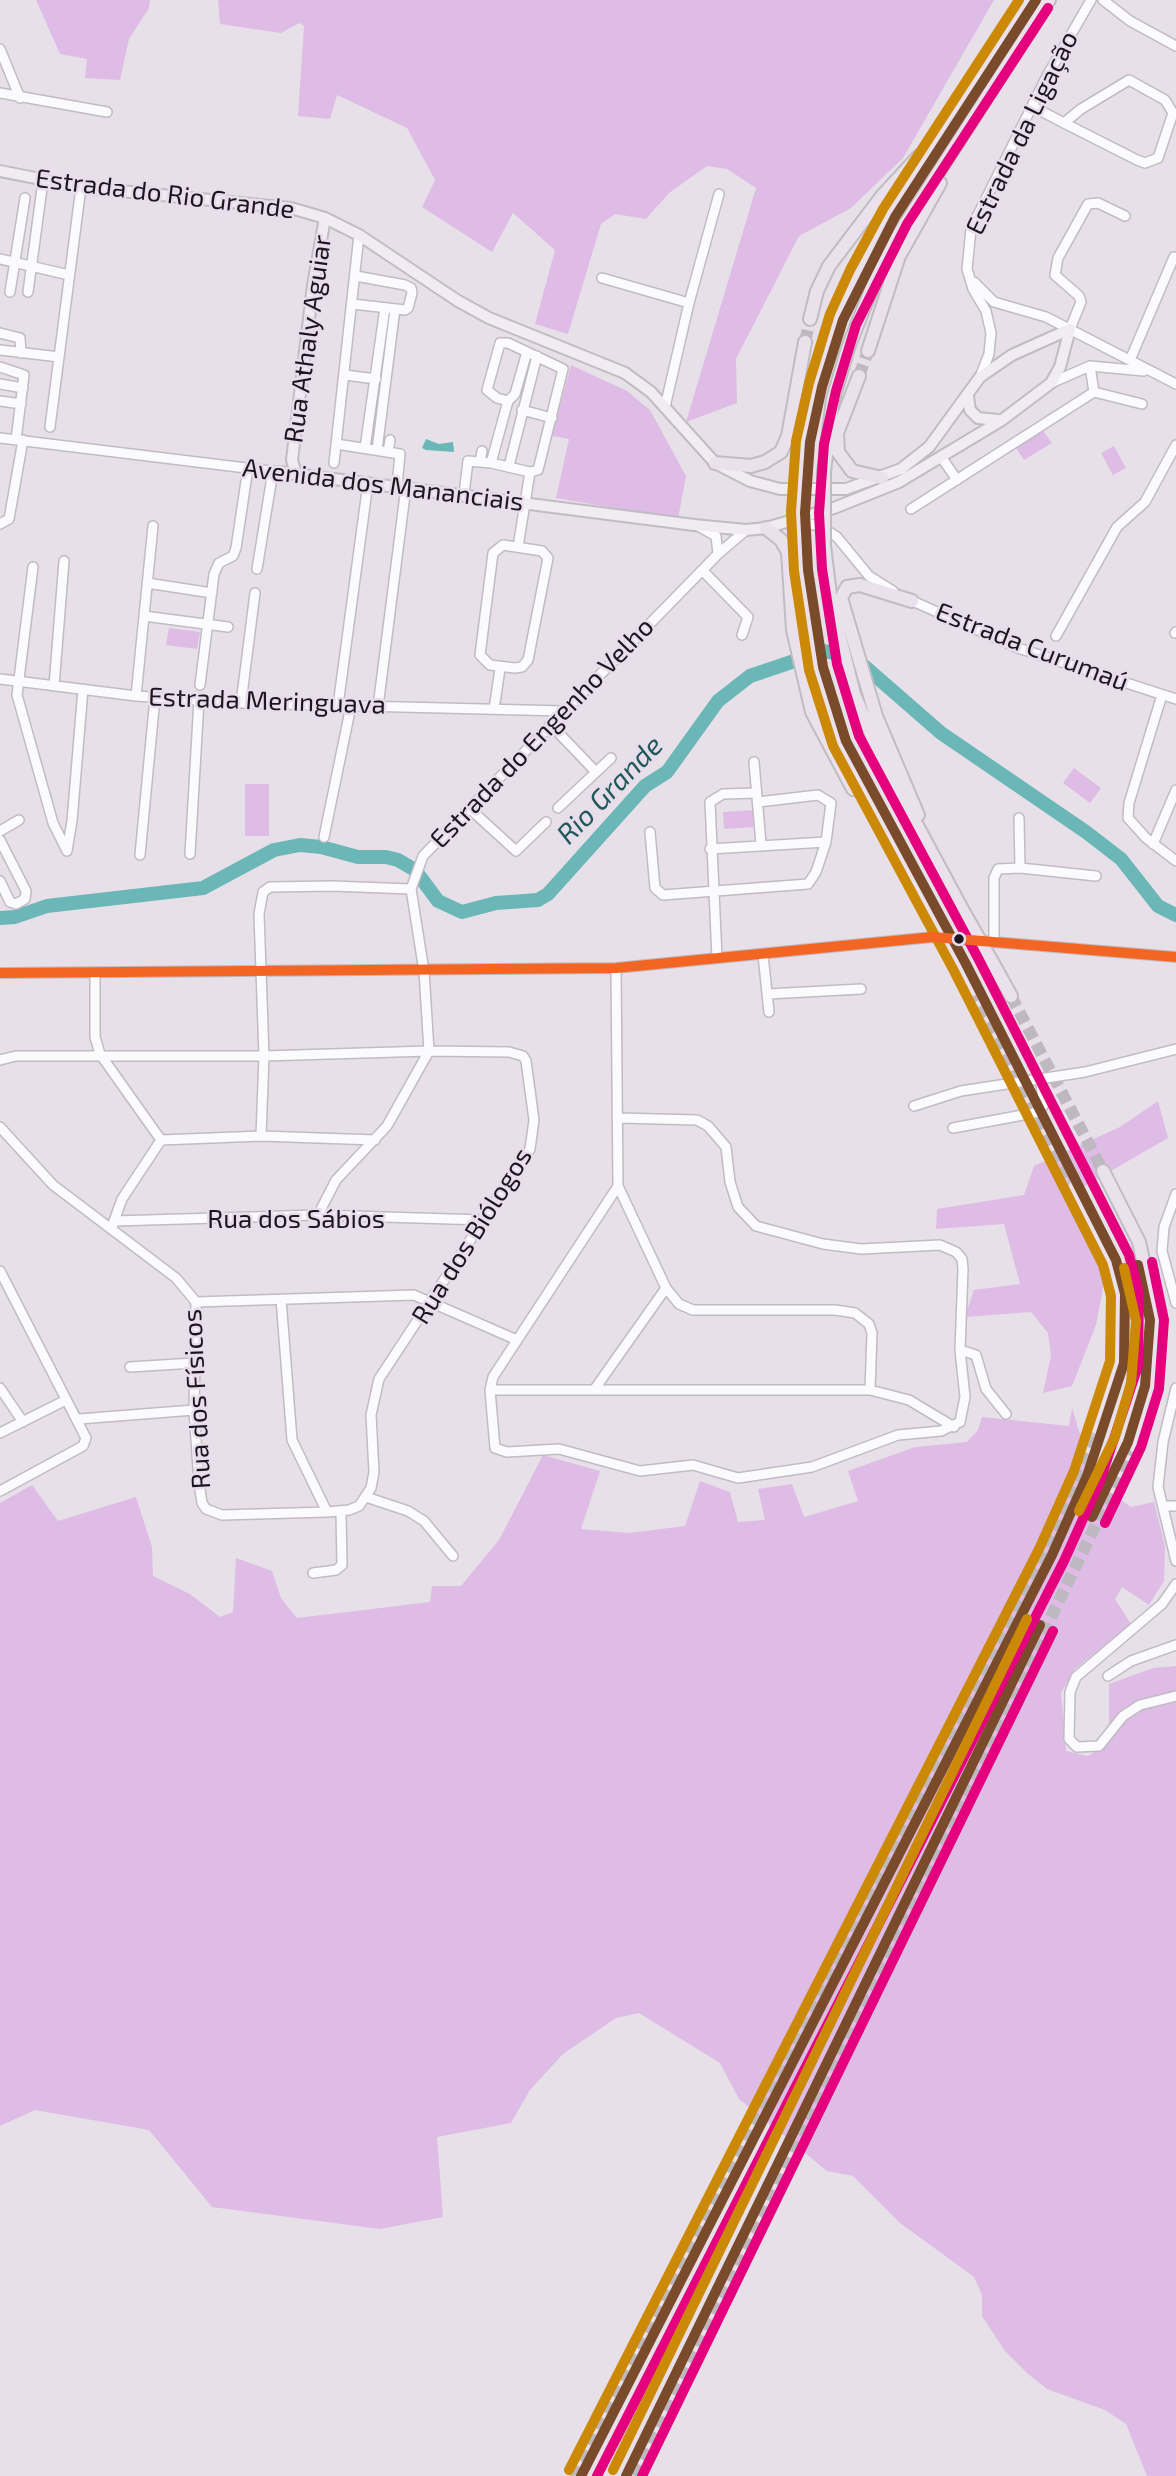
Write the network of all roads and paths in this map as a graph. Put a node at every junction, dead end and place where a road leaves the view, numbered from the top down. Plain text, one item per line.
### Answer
1 (1026, 0) edge
2 (1049, 0) edge
3 (1091, 0) edge
4 (1103, 0) edge
5 (1176, 46) edge
6 (0, 49) edge
7 (0, 93) edge
8 (20, 98) junction
9 (1032, 106) junction
10 (107, 111) dead end
11 (1064, 123) junction
12 (935, 141) junction
13 (944, 166) junction
14 (0, 171) edge
15 (43, 181) junction
16 (81, 187) junction
17 (719, 194) dead end
18 (25, 198) dead end
19 (1125, 216) dead end
20 (325, 218) junction
21 (341, 225) junction
22 (322, 232) junction
23 (359, 235) junction
24 (1163, 253) dead end
25 (1175, 258) edge
26 (0, 259) edge
27 (14, 264) junction
28 (31, 268) junction
29 (967, 269) junction
30 (69, 275) junction
31 (356, 276) junction
32 (602, 278) dead end
33 (10, 292) dead end
34 (28, 292) dead end
35 (688, 303) junction
36 (353, 304) junction
37 (390, 309) junction
38 (810, 319) tunnel mouth
39 (1070, 329) junction
40 (0, 333) edge
41 (1040, 340) junction
42 (805, 342) tunnel mouth
43 (0, 350) edge
44 (868, 351) tunnel mouth
45 (1111, 351) junction
46 (21, 353) junction
47 (532, 354) junction
48 (59, 358) junction
49 (1063, 358) junction
50 (1130, 360) junction
51 (1090, 366) junction
52 (0, 367) edge
53 (1156, 373) junction
54 (345, 375) junction
55 (859, 376) tunnel mouth
56 (980, 377) junction
57 (376, 379) junction
58 (1051, 383) junction
59 (0, 384) edge
60 (1176, 384) edge
61 (23, 388) junction
62 (1094, 392) junction
63 (968, 396) junction
64 (0, 401) edge
65 (508, 401) junction
66 (663, 401) junction
67 (20, 404) junction
68 (1142, 404) dead end
69 (522, 410) junction
70 (552, 418) junction
71 (1002, 420) junction
72 (50, 427) dead end
73 (0, 438) edge
74 (19, 440) junction
75 (390, 440) dead end
76 (336, 444) junction
77 (1176, 445) edge
78 (365, 448) junction
79 (377, 450) junction
80 (482, 451) dead end
81 (394, 453) junction
82 (942, 458) junction
83 (292, 460) junction
84 (474, 462) junction
85 (334, 463) dead end
86 (491, 463) junction
87 (715, 463) junction
88 (509, 466) junction
89 (247, 468) junction
90 (276, 472) junction
91 (530, 472) junction
92 (296, 474) junction
93 (882, 478) junction
94 (957, 480) junction
95 (368, 483) junction
96 (398, 486) junction
97 (467, 495) junction
98 (525, 503) junction
99 (911, 509) dead end
100 (792, 521) junction
101 (0, 524) edge
102 (694, 525) junction
103 (153, 526) dead end
104 (766, 528) junction
105 (746, 530) junction
106 (517, 547) junction
107 (718, 554) junction
108 (64, 561) dead end
109 (33, 566) dead end
110 (257, 569) dead end
111 (702, 570) junction
112 (147, 583) junction
113 (212, 593) junction
114 (255, 593) dead end
115 (912, 601) junction
116 (144, 616) junction
117 (207, 624) junction
118 (228, 627) dead end
119 (742, 635) dead end
120 (1056, 635) dead end
121 (500, 669) junction
122 (0, 678) edge
123 (18, 681) junction
124 (200, 685) dead end
125 (54, 686) junction
126 (83, 689) junction
127 (1162, 695) junction
128 (136, 696) junction
129 (155, 698) junction
130 (339, 698) dead end
131 (379, 699) dead end
132 (1176, 699) edge
133 (199, 700) junction
134 (241, 703) junction
135 (351, 706) junction
136 (494, 709) junction
137 (535, 710) junction
138 (563, 711) junction
139 (548, 726) junction
140 (611, 758) dead end
141 (754, 762) dead end
142 (596, 772) junction
143 (1176, 790) edge
144 (757, 798) junction
145 (469, 808) junction
146 (558, 808) dead end
147 (1019, 818) dead end
148 (19, 820) dead end
149 (72, 821) junction
150 (546, 822) dead end
151 (53, 823) junction
152 (919, 829) junction
153 (0, 831) edge
154 (650, 832) dead end
155 (324, 837) dead end
156 (0, 840) edge
157 (826, 842) junction
158 (761, 844) junction
159 (1153, 844) junction
160 (710, 849) junction
161 (190, 854) dead end
162 (140, 855) dead end
163 (1176, 861) edge
164 (1020, 867) junction
165 (1096, 876) dead end
166 (0, 881) edge
167 (411, 888) junction
168 (714, 893) junction
169 (919, 894) junction
170 (994, 940) junction
171 (763, 955) junction
172 (1176, 957) edge
173 (717, 958) junction
174 (615, 968) junction
175 (263, 970) junction
176 (424, 971) junction
177 (0, 973) edge
178 (95, 973) junction
179 (861, 989) dead end
180 (972, 990) tunnel mouth
181 (768, 995) junction
182 (1011, 996) tunnel mouth
183 (769, 1012) dead end
184 (1176, 1049) edge
185 (429, 1051) junction
186 (100, 1054) junction
187 (264, 1056) junction
188 (0, 1060) edge
189 (1040, 1079) junction
190 (914, 1106) dead end
191 (619, 1118) junction
192 (0, 1127) edge
193 (953, 1128) dead end
194 (261, 1136) junction
195 (161, 1140) junction
196 (375, 1140) junction
197 (1103, 1171) tunnel mouth
198 (618, 1186) junction
199 (1075, 1186) tunnel mouth
200 (1176, 1194) edge
201 (318, 1216) junction
202 (484, 1220) junction
203 (113, 1225) junction
204 (0, 1271) edge
205 (1172, 1282) edge
206 (666, 1288) junction
207 (281, 1299) junction
208 (432, 1301) junction
209 (196, 1302) junction
210 (1176, 1303) edge
211 (517, 1340) junction
212 (960, 1350) junction
213 (194, 1363) junction
214 (130, 1367) dead end
215 (0, 1388) edge
216 (1176, 1388) edge
217 (490, 1390) junction
218 (594, 1390) junction
219 (870, 1390) junction
220 (66, 1400) junction
221 (194, 1410) junction
222 (1006, 1414) dead end
223 (79, 1419) junction
224 (23, 1422) junction
225 (954, 1427) junction
226 (1096, 1428) tunnel mouth
227 (0, 1433) edge
228 (1134, 1446) tunnel mouth
229 (0, 1491) edge
230 (366, 1497) junction
231 (1163, 1506) junction
232 (1176, 1506) edge
233 (341, 1511) junction
234 (327, 1512) junction
235 (453, 1556) dead end
236 (1176, 1562) edge
237 (313, 1573) dead end
238 (1176, 1584) edge
239 (1176, 1645) edge
240 (1108, 1676) dead end
241 (1176, 1696) edge

1 - 12 highway
2 - 13 highway
3 - 9 street, Estrada da Ligação
4 - 5 street
6 - 8 street
7 - 8 street
8 - 10 street
9 - 11 street
9 - 29 street, Estrada da Ligação
11 - 11 street
12 - 38 highway
12 - 169 highway, bridge
13 - 44 highway
13 - 152 highway, bridge
14 - 15 main road, Estrada do Rio Grande
15 - 16 main road, Estrada do Rio Grande
15 - 28 street
16 - 20 main road, Estrada do Rio Grande
16 - 30 street
17 - 35 street
18 - 27 street
19 - 39 street
20 - 21 main road, Estrada do Rio Grande
20 - 22 main road, Rua Athaly Aguiar
21 - 22 main road
21 - 23 main road, Estrada do Rio Grande
22 - 83 main road, Rua Athaly Aguiar
23 - 31 street
23 - 66 main road, Estrada do Rio Grande
24 - 25 street
25 - 50 street
26 - 27 street
27 - 28 street
27 - 33 street
28 - 30 street
28 - 34 street
29 - 39 street, Estrada da Ligação
29 - 56 street, Estrada da Ligação
30 - 48 street
31 - 36 street
31 - 37 street
32 - 35 street
35 - 66 street
36 - 37 street
36 - 54 street
37 - 57 street
37 - 79 street
39 - 41 main road, Estrada do Rio Grande
39 - 45 street
39 - 49 main road
40 - 46 street
41 - 49 main road
41 - 56 main road, Estrada do Rio Grande
42 - 87 highway
43 - 46 street
45 - 50 street
45 - 51 street
46 - 48 street
47 - 65 street
47 - 65 street
47 - 69 street
47 - 70 street
48 - 72 street
49 - 58 main road
50 - 53 street
51 - 53 street
51 - 58 street
51 - 62 street
52 - 61 street
53 - 60 street
54 - 57 street
54 - 76 street
55 - 93 highway
56 - 63 main road, Estrada do Rio Grande
57 - 78 street
58 - 71 main road
59 - 61 street
61 - 67 street
62 - 68 street
62 - 94 street
63 - 71 main road
63 - 93 main road, Estrada do Rio Grande
64 - 67 street
65 - 86 street
66 - 87 main road, Estrada do Rio Grande
67 - 74 street
69 - 70 street
69 - 88 street
70 - 91 street
71 - 82 main road
73 - 74 street, Avenida dos Mananciais
74 - 89 street, Avenida dos Mananciais
74 - 101 street
75 - 81 street
76 - 78 street
76 - 85 street
77 - 120 street
78 - 79 street
79 - 81 street
80 - 84 street
81 - 96 street
82 - 94 street
82 - 100 main road
83 - 90 main road, Rua Athaly Aguiar
83 - 92 main road, Rua Athaly Aguiar
84 - 86 street
84 - 97 street
86 - 88 street
87 - 93 main road, Estrada do Rio Grande
88 - 91 street
89 - 90 street, Avenida dos Mananciais
89 - 113 street
90 - 92 main road, Avenida dos Mananciais
90 - 110 street
91 - 98 street
92 - 95 main road, Avenida dos Mananciais
94 - 99 street
95 - 96 main road, Avenida dos Mananciais
95 - 130 street
96 - 97 main road, Avenida dos Mananciais
96 - 131 street
97 - 98 main road, Avenida dos Mananciais
98 - 102 main road, Avenida dos Mananciais
98 - 106 street
100 - 104 main road
100 - 115 street, Estrada Curumaú
102 - 105 main road, Avenida dos Mananciais
102 - 107 street
103 - 112 street
104 - 105 main road, Avenida dos Mananciais
104 - 169 highway
105 - 107 street, Estrada do Engenho Velho
106 - 121 street
106 - 121 street
107 - 111 street, Estrada do Engenho Velho
108 - 125 street
109 - 123 street
111 - 119 street
111 - 138 street, Estrada do Engenho Velho
112 - 113 street
112 - 116 street
113 - 117 street
114 - 134 street
115 - 127 street, Estrada Curumaú
115 - 152 highway
116 - 117 street
116 - 128 street
117 - 118 street
117 - 124 street
121 - 136 street
122 - 123 street, Estrada Meringuava
123 - 125 street, Estrada Meringuava
123 - 151 street
125 - 126 street, Estrada Meringuava
126 - 128 street, Estrada Meringuava
126 - 149 street
127 - 132 street, Estrada Curumaú
127 - 159 street
128 - 129 street, Estrada Meringuava
129 - 133 street, Estrada Meringuava
129 - 162 street
133 - 134 street, Estrada Meringuava
133 - 161 street
134 - 135 street, Estrada Meringuava
135 - 136 street, Estrada Meringuava
135 - 155 street
136 - 137 street, Estrada Meringuava
137 - 138 street, Estrada Meringuava
137 - 139 street
138 - 139 street, Estrada do Engenho Velho
139 - 142 street
139 - 145 street, Estrada do Engenho Velho
140 - 142 street
141 - 144 street
142 - 146 street
143 - 159 street
144 - 157 street
144 - 158 street
144 - 160 street
145 - 150 street
145 - 167 street, Estrada do Engenho Velho
147 - 164 street
148 - 153 street
149 - 151 street
149 - 151 street
152 - 182 highway, bridge
154 - 168 street
156 - 166 street
157 - 158 street
157 - 168 street
158 - 160 street
159 - 163 street
160 - 168 street
164 - 165 street
164 - 170 street
167 - 175 street
167 - 176 street
168 - 173 street
169 - 180 highway, bridge
170 - 171 street
170 - 172 street
171 - 173 street
171 - 181 street
173 - 174 street
174 - 176 street
174 - 191 street
175 - 176 street
175 - 178 street
175 - 187 street
176 - 185 street
177 - 178 street
178 - 186 street
179 - 181 street
181 - 183 street
184 - 189 street
185 - 187 street, Rua dos Biólogos
185 - 196 street
185 - 202 street, Rua dos Biólogos
186 - 187 street, Rua dos Biólogos
186 - 188 street, Rua dos Biólogos
186 - 195 street
187 - 194 street
189 - 190 street
189 - 193 street
191 - 198 street
191 - 212 street
192 - 203 street, Rua dos Físicos
194 - 195 street
194 - 196 street
195 - 203 street
196 - 201 street
197 - 228 highway
198 - 206 street
198 - 211 street
199 - 226 highway
200 - 205 street
201 - 202 street, Rua dos Sábios
201 - 203 street, Rua dos Sábios
202 - 208 street, Rua dos Biólogos
203 - 209 street, Rua dos Físicos
204 - 220 street
205 - 210 street
206 - 218 street
206 - 219 street
207 - 208 street
207 - 209 street
207 - 234 street
208 - 211 street
208 - 230 street, Rua dos Biólogos
209 - 213 street, Rua dos Físicos
211 - 217 street
212 - 222 street
212 - 225 street
213 - 214 street
213 - 221 street, Rua dos Físicos
215 - 224 street
216 - 231 street
217 - 218 street
217 - 225 street
218 - 219 street
219 - 225 street
220 - 223 street
220 - 224 street
221 - 223 street
221 - 234 street, Rua dos Físicos
223 - 229 street
224 - 227 street
230 - 233 street
230 - 235 street
231 - 232 street
231 - 236 street
233 - 234 street
233 - 237 street
238 - 241 street
239 - 240 street

